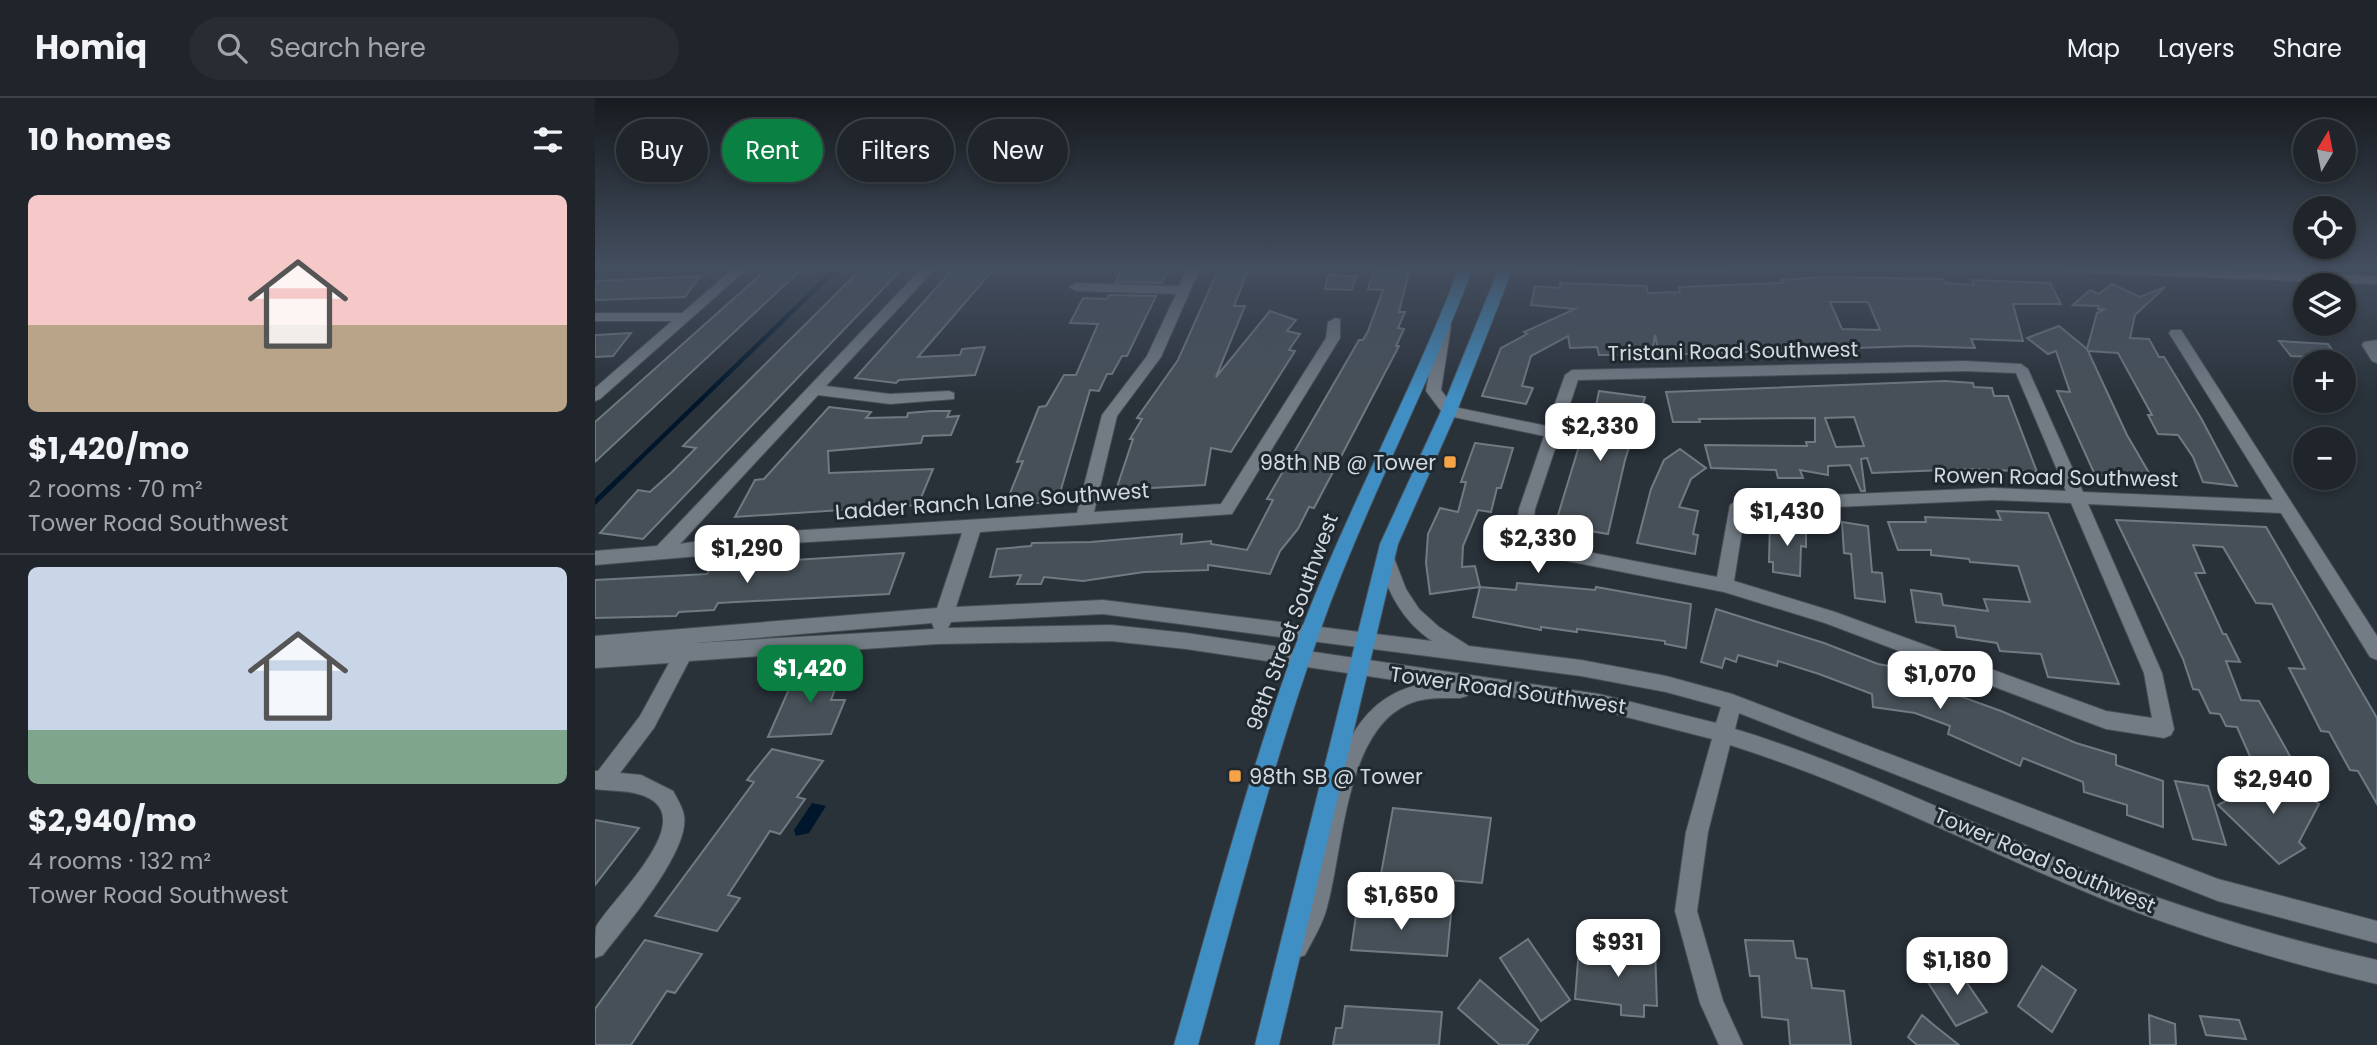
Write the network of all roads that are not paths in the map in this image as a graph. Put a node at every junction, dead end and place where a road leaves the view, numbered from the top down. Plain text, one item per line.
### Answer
1 (690, 312) edge
2 (888, 312) edge
3 (1174, 312) edge
4 (1449, 312) edge
5 (1488, 312) edge
6 (595, 317) edge
7 (684, 317) junction
8 (1335, 322) dead end
9 (1444, 326) junction
10 (2176, 333) dead end
11 (816, 390) junction
12 (595, 396) edge
13 (949, 396) dead end
14 (1449, 411) junction
15 (1551, 432) junction
16 (2075, 498) junction
17 (2287, 507) junction
18 (1084, 518) junction
19 (973, 526) junction
20 (661, 553) junction
21 (595, 558) edge
22 (1386, 558) junction
23 (1724, 585) junction
24 (944, 615) junction
25 (1309, 635) junction
26 (937, 636) junction
27 (1363, 642) junction
28 (595, 644) edge
29 (687, 646) junction
30 (2377, 652) edge
31 (1472, 655) junction
32 (1301, 658) junction
33 (595, 660) edge
34 (1357, 667) junction
35 (1508, 689) junction
36 (1732, 702) junction
37 (1724, 733) junction
38 (599, 780) edge
39 (2377, 932) edge
40 (595, 947) edge
41 (1285, 972) junction
42 (2377, 972) edge
43 (1186, 1045) edge
44 (1267, 1045) edge
45 (1731, 1045) edge

1 - 7 street
2 - 11 street
3 - 18 street
4 - 9 main road, 98th Street Southwest
5 - 14 main road
6 - 7 street
7 - 12 street
8 - 18 street, Ladder Ranch Lane Southwest
9 - 14 street
9 - 25 main road, 98th Street Southwest
10 - 17 street
11 - 13 street
11 - 20 street
14 - 15 street
14 - 22 main road
15 - 16 street, Tristani Road Southwest
15 - 23 street
16 - 17 street, Rowen Road Southwest
16 - 23 street, Rowen Road Southwest
16 - 23 street
17 - 30 street
18 - 19 street, Ladder Ranch Lane Southwest
19 - 20 street, Ladder Ranch Lane Southwest
19 - 24 street
20 - 21 street, Ladder Ranch Lane Southwest
22 - 27 main road
22 - 31 street
24 - 25 street, Tower Road Southwest
24 - 26 street
24 - 29 street, Tower Road Southwest
25 - 27 street, Tower Road Southwest
25 - 32 main road, 98th Street Southwest
26 - 29 street, Tower Road Southwest
26 - 32 street, Tower Road Southwest
27 - 31 street, Tower Road Southwest
27 - 34 main road
28 - 29 street, Tower Road Southwest
29 - 33 street, Tower Road Southwest
29 - 38 street
31 - 36 street, Tower Road Southwest
32 - 34 street, Tower Road Southwest
32 - 43 main road, 98th Street Southwest
34 - 35 street, Tower Road Southwest
34 - 41 main road
35 - 37 street, Tower Road Southwest
35 - 41 street
36 - 37 street
36 - 39 street, Tower Road Southwest
37 - 42 street, Tower Road Southwest
37 - 45 street
38 - 40 street
41 - 44 main road

